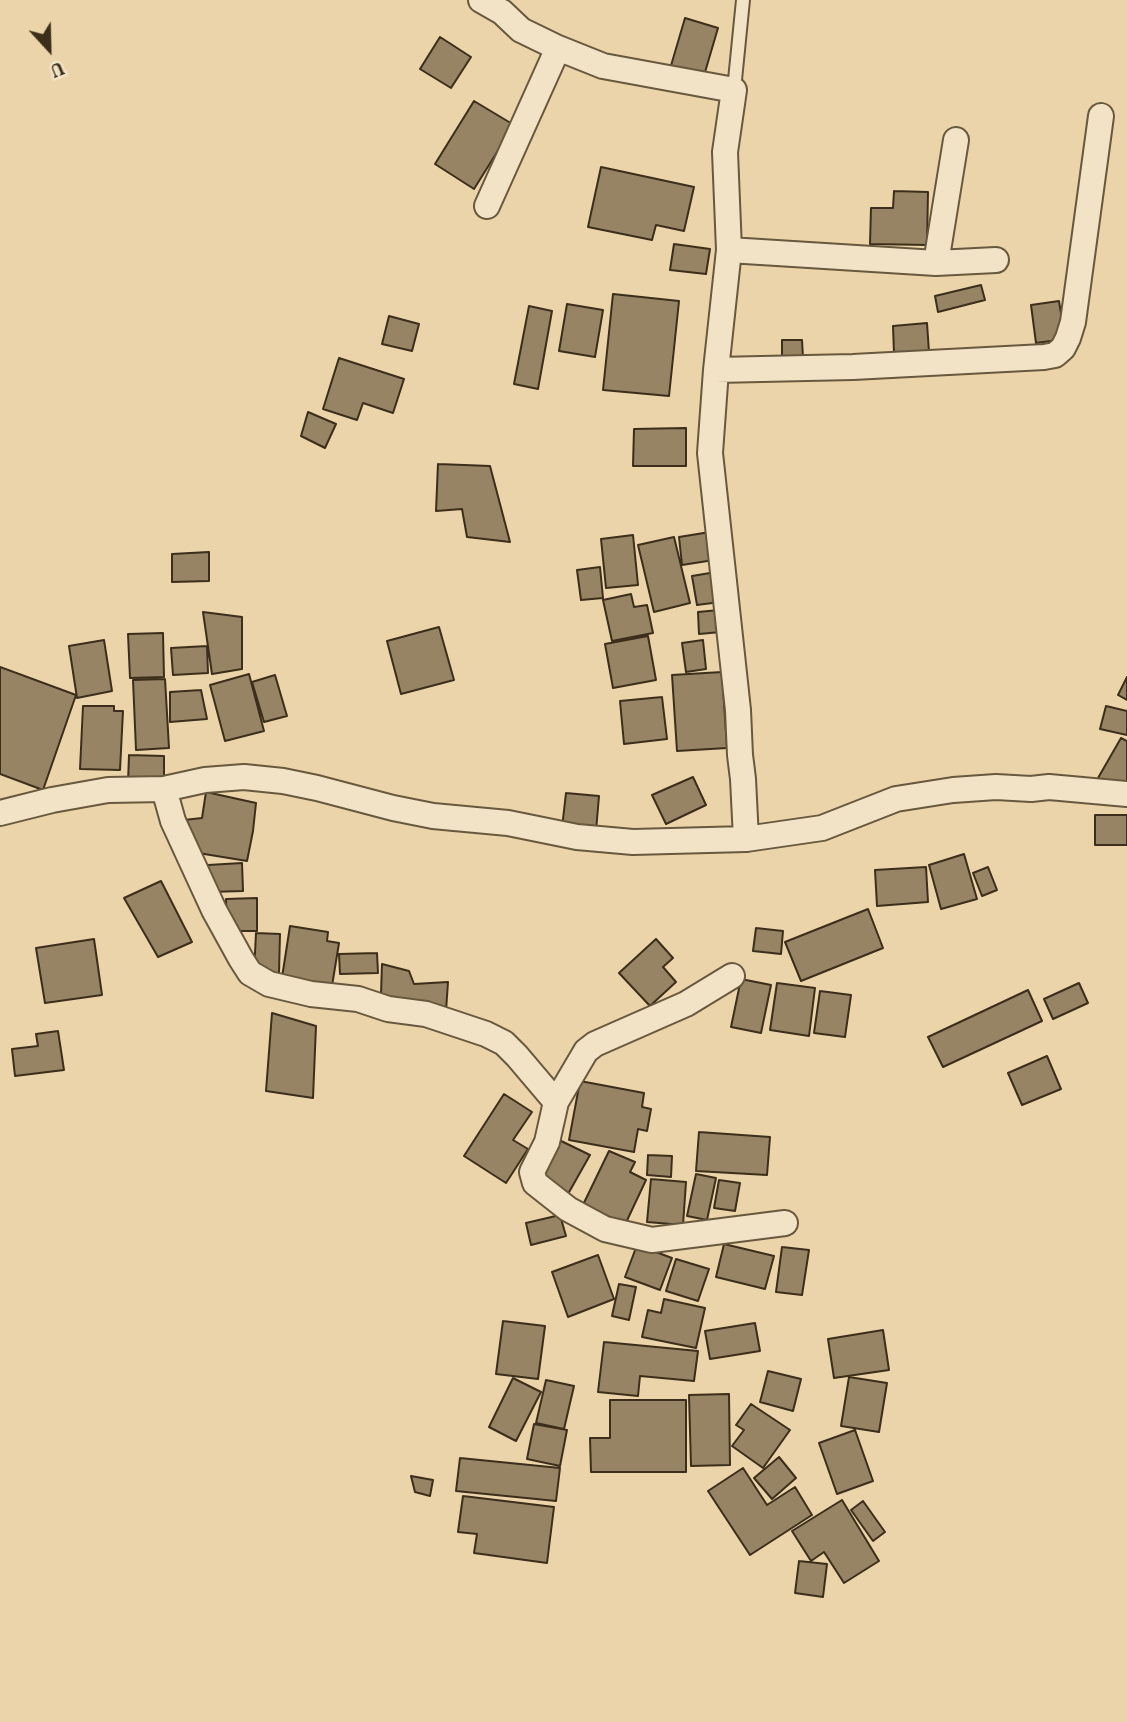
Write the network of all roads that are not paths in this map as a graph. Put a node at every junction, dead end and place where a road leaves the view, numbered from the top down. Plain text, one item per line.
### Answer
1 (481, 0) edge
2 (743, 0) edge
3 (558, 48) junction
4 (734, 90) junction
5 (1101, 116) dead end
6 (956, 140) dead end
7 (488, 206) dead end
8 (729, 250) junction
9 (996, 260) dead end
10 (936, 262) junction
11 (716, 370) junction
12 (164, 789) junction
13 (1127, 794) edge
14 (0, 813) edge
15 (746, 839) junction
16 (732, 976) dead end
17 (556, 1102) junction
18 (785, 1223) dead end

1 - 3 street
2 - 4 lane
3 - 4 street
3 - 7 street
4 - 8 street
5 - 11 street
6 - 10 street
8 - 10 street
8 - 11 street
9 - 10 street
11 - 15 street
12 - 14 street
12 - 15 street
12 - 17 street
13 - 15 street
16 - 17 street
17 - 18 street

